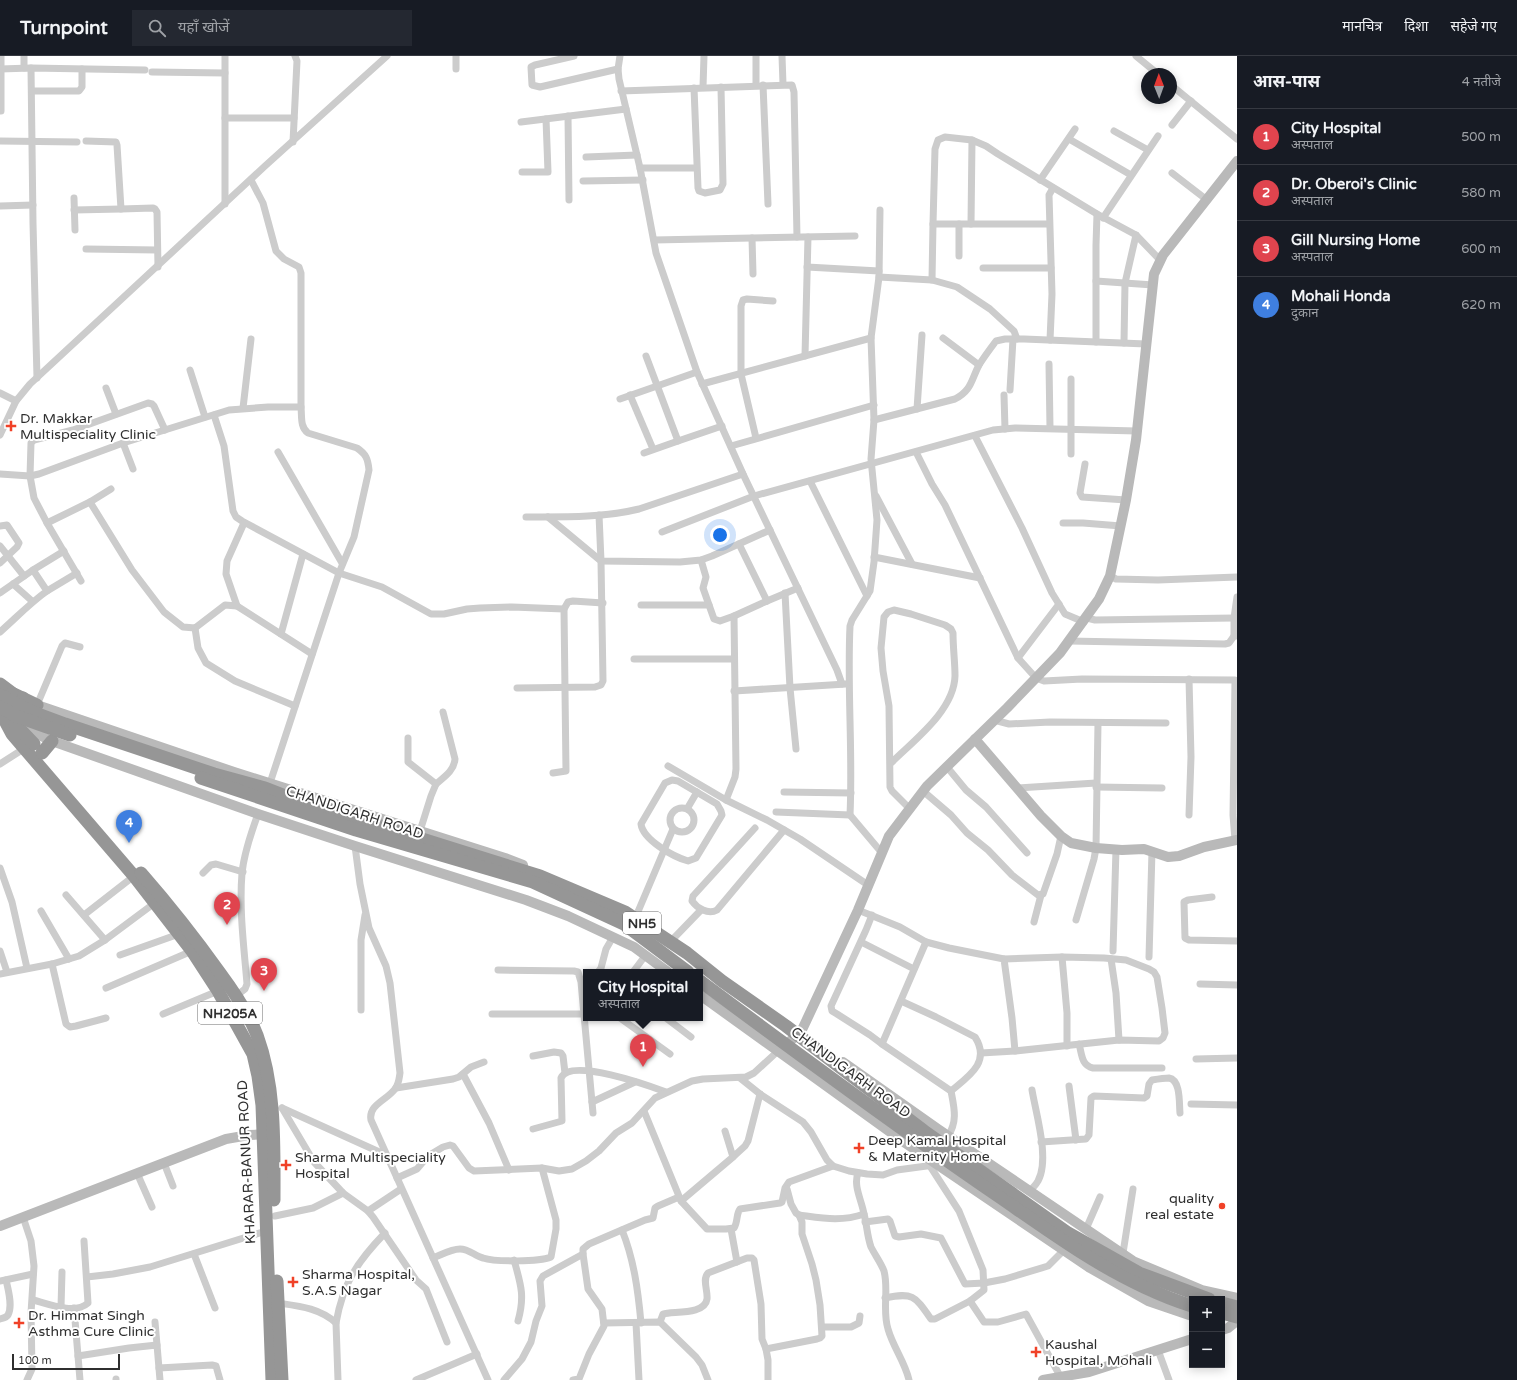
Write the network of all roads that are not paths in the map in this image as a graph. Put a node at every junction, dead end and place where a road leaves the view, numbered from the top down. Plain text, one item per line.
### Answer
1 (1, 56) edge
2 (24, 56) edge
3 (225, 56) edge
4 (295, 56) edge
5 (387, 56) edge
6 (456, 56) edge
7 (574, 56) edge
8 (620, 56) edge
9 (704, 56) edge
10 (756, 56) edge
11 (782, 56) edge
12 (1136, 56) edge
13 (28, 68) junction
14 (1151, 68) edge
15 (0, 69) edge
16 (82, 69) junction
17 (456, 69) dead end
18 (618, 69) junction
19 (225, 73) junction
20 (784, 84) junction
21 (760, 85) junction
22 (704, 87) junction
23 (721, 87) junction
24 (694, 88) junction
25 (1177, 90) edge
26 (32, 91) junction
27 (621, 91) junction
28 (1191, 101) junction
29 (626, 109) junction
30 (1, 111) dead end
31 (568, 116) junction
32 (225, 118) junction
33 (294, 118) junction
34 (546, 119) junction
35 (521, 122) dead end
36 (1172, 125) dead end
37 (1075, 129) dead end
38 (1114, 131) dead end
39 (1158, 136) dead end
40 (1068, 139) junction
41 (1237, 139) edge
42 (972, 140) junction
43 (0, 141) edge
44 (86, 141) dead end
45 (32, 142) junction
46 (78, 142) dead end
47 (293, 142) junction
48 (1148, 150) junction
49 (637, 155) junction
50 (586, 157) dead end
51 (1237, 161) edge
52 (640, 168) junction
53 (696, 168) junction
54 (522, 172) dead end
55 (1172, 173) dead end
56 (1131, 175) junction
57 (251, 180) junction
58 (643, 180) junction
59 (1040, 180) junction
60 (583, 181) dead end
61 (1053, 188) junction
62 (74, 198) dead end
63 (569, 200) dead end
64 (1207, 200) junction
65 (226, 204) junction
66 (768, 204) dead end
67 (32, 205) junction
68 (0, 206) edge
69 (120, 209) junction
70 (74, 210) junction
71 (880, 210) dead end
72 (1100, 216) junction
73 (932, 224) junction
74 (959, 224) junction
75 (971, 224) junction
76 (1049, 224) junction
77 (75, 230) dead end
78 (855, 236) dead end
79 (1136, 236) junction
80 (797, 237) junction
81 (808, 237) junction
82 (752, 238) junction
83 (654, 240) junction
84 (86, 249) dead end
85 (157, 250) junction
86 (959, 256) dead end
87 (1160, 260) junction
88 (158, 267) junction
89 (807, 267) junction
90 (983, 268) dead end
91 (1051, 268) junction
92 (753, 274) dead end
93 (879, 274) junction
94 (932, 280) junction
95 (1096, 281) junction
96 (1125, 283) junction
97 (1152, 285) junction
98 (773, 301) dead end
99 (922, 335) dead end
100 (871, 338) junction
101 (943, 338) dead end
102 (251, 339) dead end
103 (1015, 339) junction
104 (1050, 340) junction
105 (1096, 342) junction
106 (1124, 343) junction
107 (1146, 344) junction
108 (646, 356) dead end
109 (805, 356) junction
110 (1049, 364) dead end
111 (979, 365) junction
112 (190, 370) dead end
113 (697, 372) junction
114 (740, 374) junction
115 (37, 378) junction
116 (1071, 379) dead end
117 (702, 384) junction
118 (657, 386) junction
119 (106, 388) dead end
120 (0, 393) edge
121 (630, 395) junction
122 (620, 399) dead end
123 (16, 401) junction
124 (874, 405) junction
125 (301, 407) junction
126 (243, 408) junction
127 (917, 409) junction
128 (116, 414) junction
129 (214, 415) junction
130 (205, 417) junction
131 (874, 420) junction
132 (722, 426) junction
133 (1050, 428) junction
134 (1004, 429) junction
135 (1070, 429) junction
136 (164, 430) junction
137 (1137, 431) junction
138 (0, 435) edge
139 (975, 436) junction
140 (756, 438) junction
141 (678, 441) junction
142 (123, 443) junction
143 (731, 446) junction
144 (653, 450) junction
145 (278, 452) dead end
146 (916, 452) junction
147 (644, 453) dead end
148 (1071, 454) dead end
149 (871, 464) junction
150 (1084, 464) dead end
151 (133, 469) dead end
152 (0, 474) edge
153 (743, 474) junction
154 (30, 476) junction
155 (810, 481) junction
156 (111, 489) dead end
157 (874, 492) junction
158 (754, 496) junction
159 (1126, 500) junction
160 (90, 502) junction
161 (599, 515) junction
162 (526, 517) dead end
163 (548, 517) junction
164 (47, 522) junction
165 (244, 523) junction
166 (1062, 523) dead end
167 (0, 526) edge
168 (1121, 526) junction
169 (770, 530) junction
170 (662, 532) dead end
171 (739, 544) junction
172 (0, 546) edge
173 (64, 551) junction
174 (303, 554) junction
175 (8, 556) junction
176 (874, 557) junction
177 (701, 560) junction
178 (601, 561) junction
179 (0, 563) edge
180 (342, 563) junction
181 (912, 564) junction
182 (33, 570) junction
183 (76, 573) junction
184 (338, 573) junction
185 (24, 576) junction
186 (1110, 576) junction
187 (1237, 577) edge
188 (980, 578) junction
189 (81, 581) dead end
190 (13, 584) junction
191 (798, 588) junction
192 (47, 591) junction
193 (0, 593) edge
194 (784, 593) junction
195 (867, 596) junction
196 (1237, 597) edge
197 (767, 600) junction
198 (32, 601) junction
199 (603, 603) junction
200 (1059, 604) junction
201 (641, 605) dead end
202 (709, 605) junction
203 (237, 606) junction
204 (564, 609) junction
205 (734, 616) junction
206 (1234, 618) junction
207 (1085, 620) junction
208 (195, 628) junction
209 (0, 632) edge
210 (281, 634) junction
211 (1235, 636) edge
212 (1069, 641) junction
213 (80, 647) dead end
214 (312, 654) junction
215 (1018, 658) junction
216 (634, 659) dead end
217 (734, 659) junction
218 (1036, 678) junction
219 (1189, 679) junction
220 (1236, 679) edge
221 (0, 684) edge
222 (845, 684) junction
223 (517, 688) dead end
224 (566, 688) junction
225 (790, 688) junction
226 (734, 691) junction
227 (12, 695) edge
228 (37, 706) junction
229 (295, 706) junction
230 (443, 712) dead end
231 (1, 713) edge
232 (994, 720) junction
233 (1236, 720) edge
234 (1098, 723) junction
235 (1166, 723) dead end
236 (15, 724) junction
237 (408, 738) dead end
238 (975, 739) junction
239 (52, 741) junction
240 (25, 748) junction
241 (796, 749) dead end
242 (42, 753) junction
243 (891, 763) junction
244 (0, 764) edge
245 (1236, 764) edge
246 (668, 766) dead end
247 (947, 767) junction
248 (553, 773) dead end
249 (270, 783) junction
250 (436, 784) junction
251 (1096, 785) junction
252 (1018, 788) junction
253 (1162, 788) dead end
254 (923, 791) junction
255 (697, 792) junction
256 (784, 792) dead end
257 (851, 793) junction
258 (726, 800) junction
259 (910, 808) junction
260 (687, 809) junction
261 (776, 812) dead end
262 (258, 814) junction
263 (366, 814) junction
264 (850, 815) junction
265 (1189, 815) dead end
266 (756, 828) dead end
267 (673, 829) junction
268 (784, 830) junction
269 (420, 831) junction
270 (1061, 836) junction
271 (1236, 840) edge
272 (355, 846) junction
273 (1096, 848) junction
274 (663, 849) junction
275 (1116, 849) junction
276 (1152, 851) junction
277 (882, 852) junction
278 (1027, 853) dead end
279 (0, 868) edge
280 (203, 872) dead end
281 (242, 872) junction
282 (134, 876) junction
283 (868, 885) junction
284 (66, 895) dead end
285 (1041, 895) junction
286 (1212, 897) dead end
287 (158, 900) junction
288 (701, 910) junction
289 (858, 910) junction
290 (41, 911) dead end
291 (366, 913) junction
292 (637, 914) junction
293 (84, 915) junction
294 (872, 915) junction
295 (1076, 920) dead end
296 (1034, 922) dead end
297 (179, 934) junction
298 (613, 937) junction
299 (673, 939) junction
300 (106, 940) junction
301 (1237, 941) edge
302 (861, 942) junction
303 (926, 942) junction
304 (0, 951) edge
305 (192, 951) junction
306 (120, 955) dead end
307 (1112, 955) junction
308 (645, 956) junction
309 (1062, 957) junction
310 (1149, 957) dead end
311 (69, 959) junction
312 (1004, 959) junction
313 (52, 964) junction
314 (26, 968) junction
315 (600, 969) edge
316 (635, 969) edge
317 (664, 969) edge
318 (684, 969) edge
319 (914, 969) junction
320 (498, 970) dead end
321 (4, 973) edge
322 (583, 980) edge
323 (703, 983) edge
324 (1200, 984) dead end
325 (1237, 985) edge
326 (106, 988) dead end
327 (218, 991) junction
328 (236, 996) junction
329 (703, 997) edge
330 (900, 1000) junction
331 (361, 1010) dead end
332 (163, 1014) dead end
333 (492, 1014) dead end
334 (583, 1014) joint
335 (106, 1018) dead end
336 (584, 1021) edge
337 (624, 1021) edge
338 (670, 1021) edge
339 (801, 1032) junction
340 (691, 1037) dead end
341 (1119, 1040) junction
342 (882, 1044) junction
343 (1079, 1044) junction
344 (1067, 1046) junction
345 (778, 1051) junction
346 (1014, 1051) junction
347 (981, 1053) junction
348 (670, 1054) dead end
349 (533, 1056) dead end
350 (1196, 1058) dead end
351 (1237, 1058) edge
352 (484, 1062) dead end
353 (1162, 1068) dead end
354 (590, 1071) junction
355 (463, 1074) junction
356 (565, 1074) junction
357 (740, 1078) junction
358 (635, 1082) junction
359 (1069, 1086) dead end
360 (396, 1088) junction
361 (952, 1090) junction
362 (1032, 1090) dead end
363 (666, 1092) junction
364 (760, 1094) junction
365 (592, 1102) junction
366 (1191, 1104) dead end
367 (272, 1106) junction
368 (1237, 1106) edge
369 (644, 1110) junction
370 (593, 1113) dead end
371 (1180, 1113) dead end
372 (533, 1129) dead end
373 (725, 1130) dead end
374 (268, 1134) junction
375 (948, 1136) junction
376 (1076, 1140) junction
377 (1041, 1142) junction
378 (386, 1155) junction
379 (733, 1157) junction
380 (164, 1163) junction
381 (933, 1165) junction
382 (833, 1166) junction
383 (542, 1168) junction
384 (509, 1170) junction
385 (137, 1173) junction
386 (858, 1173) junction
387 (397, 1178) junction
388 (786, 1185) junction
389 (173, 1186) dead end
390 (401, 1189) junction
391 (1133, 1189) dead end
392 (1030, 1191) junction
393 (343, 1193) junction
394 (1100, 1197) dead end
395 (680, 1199) junction
396 (152, 1207) dead end
397 (368, 1211) junction
398 (864, 1214) junction
399 (274, 1216) junction
400 (799, 1216) junction
401 (23, 1217) junction
402 (865, 1222) junction
403 (0, 1226) edge
404 (732, 1229) junction
405 (1086, 1229) junction
406 (622, 1230) junction
407 (266, 1231) junction
408 (384, 1233) junction
409 (84, 1241) dead end
410 (1064, 1250) junction
411 (1123, 1253) junction
412 (194, 1254) junction
413 (583, 1254) junction
414 (552, 1257) junction
415 (433, 1258) junction
416 (514, 1260) junction
417 (737, 1262) junction
418 (556, 1269) junction
419 (62, 1272) dead end
420 (33, 1274) junction
421 (87, 1277) junction
422 (3, 1281) edge
423 (984, 1283) junction
424 (1201, 1296) edge
425 (886, 1298) junction
426 (1237, 1298) edge
427 (33, 1300) junction
428 (970, 1301) junction
429 (278, 1303) junction
430 (1225, 1304) edge
431 (1189, 1305) edge
432 (61, 1307) junction
433 (74, 1308) junction
434 (215, 1308) dead end
435 (1237, 1308) edge
436 (1225, 1314) edge
437 (1189, 1315) edge
438 (860, 1316) dead end
439 (1237, 1317) edge
440 (0, 1319) edge
441 (1237, 1320) edge
442 (518, 1321) dead end
443 (155, 1322) dead end
444 (660, 1322) junction
445 (336, 1323) junction
446 (604, 1323) junction
447 (639, 1323) junction
448 (822, 1327) junction
449 (1227, 1329) edge
450 (1189, 1340) edge
451 (447, 1342) dead end
452 (157, 1345) junction
453 (766, 1349) junction
454 (1158, 1350) junction
455 (477, 1354) junction
456 (78, 1356) junction
457 (159, 1368) junction
458 (1060, 1376) junction
459 (27, 1380) edge
460 (80, 1380) edge
461 (160, 1380) edge
462 (220, 1380) edge
463 (272, 1380) edge
464 (282, 1380) edge
465 (338, 1380) edge
466 (416, 1380) edge
467 (488, 1380) edge
468 (504, 1380) edge
469 (577, 1380) edge
470 (639, 1380) edge
471 (708, 1380) edge
472 (768, 1380) edge
473 (909, 1380) edge
474 (1043, 1380) edge
475 (1169, 1380) edge

1 - 15 street
2 - 13 street
3 - 19 street
4 - 33 street
5 - 47 street
6 - 17 street
7 - 18 street
8 - 18 street
9 - 22 street
10 - 21 street
11 - 20 street
12 - 14 street
13 - 15 street
13 - 16 street
13 - 26 street
15 - 30 street
16 - 19 street
16 - 26 street
18 - 27 street
19 - 32 street
20 - 21 street
20 - 80 street
21 - 23 street
21 - 66 street
22 - 23 street
22 - 24 street
23 - 53 street
24 - 27 street
24 - 53 street
25 - 28 street
26 - 45 street
27 - 29 street
28 - 36 street
28 - 41 street
29 - 31 street
29 - 49 street
31 - 34 street
31 - 63 street
32 - 33 street
32 - 65 street
33 - 47 street
34 - 35 street
34 - 54 street
37 - 40 street
38 - 48 street
39 - 48 street
40 - 56 street
40 - 59 street
42 - 59 street
42 - 73 street
42 - 75 street
43 - 45 street
44 - 69 street
45 - 46 street
45 - 67 street
47 - 57 street
48 - 56 street
49 - 50 street
49 - 52 street
51 - 64 main road
52 - 53 street
52 - 58 street
55 - 64 street
56 - 72 street
57 - 65 street
57 - 125 street
58 - 60 street
58 - 83 street
59 - 61 street
61 - 72 street
61 - 76 street
62 - 70 street
64 - 87 main road
65 - 88 street
67 - 68 street
67 - 115 street
69 - 70 street
69 - 85 street
70 - 77 street
71 - 93 street
72 - 79 street
72 - 95 street
73 - 74 street
73 - 94 street
74 - 75 street
74 - 86 street
75 - 76 street
76 - 91 street
78 - 81 street
79 - 87 street
79 - 96 street
80 - 81 street
80 - 82 street
81 - 89 street
82 - 83 street
82 - 92 street
83 - 113 street
84 - 85 street
85 - 88 street
87 - 97 main road
88 - 115 street
89 - 93 street
89 - 109 street
90 - 91 street
91 - 104 street
93 - 94 street
93 - 100 street
94 - 103 street
95 - 96 street
95 - 105 street
96 - 97 street
96 - 106 street
97 - 107 main road
98 - 114 street
99 - 127 street
100 - 109 street
100 - 124 street
101 - 111 street
102 - 126 street
103 - 104 street
103 - 111 street
103 - 134 street
104 - 105 street
105 - 106 street
106 - 107 street
107 - 137 main road
108 - 118 street
109 - 114 street
110 - 133 street
111 - 127 street
112 - 130 street
113 - 117 street
113 - 118 street
114 - 117 street
114 - 140 street
115 - 123 street
116 - 135 street
117 - 132 street
118 - 121 street
118 - 141 street
119 - 128 street
120 - 123 street
121 - 122 street
121 - 144 street
123 - 138 street
124 - 131 street
124 - 140 street
125 - 126 street
125 - 180 street
126 - 129 street
127 - 131 street
128 - 136 street
128 - 154 street
129 - 130 street
129 - 165 street
130 - 136 street
131 - 149 street
132 - 141 street
132 - 143 street
133 - 134 street
133 - 135 street
134 - 139 street
135 - 137 street
135 - 148 street
136 - 142 street
137 - 159 main road
139 - 146 street
139 - 200 street
140 - 143 street
141 - 144 street
142 - 151 street
142 - 154 street
143 - 153 street
144 - 147 street
145 - 180 street
146 - 149 street
146 - 188 street
149 - 155 street
149 - 157 street
150 - 159 street
152 - 154 street
153 - 158 street
153 - 161 street
154 - 164 street
155 - 158 street
155 - 195 street
156 - 160 street
157 - 176 street
157 - 181 street
158 - 169 street
158 - 170 street
159 - 168 main road
160 - 164 street
160 - 208 street
161 - 163 street
161 - 178 street
162 - 163 street
163 - 178 street
164 - 173 street
165 - 174 street
165 - 203 street
166 - 168 street
167 - 175 street
168 - 186 main road
169 - 171 street
169 - 191 street
171 - 177 street
171 - 197 street
172 - 175 street
173 - 182 street
173 - 183 street
174 - 184 street
174 - 210 street
175 - 179 street
175 - 185 street
176 - 181 street
176 - 195 street
177 - 178 street
177 - 202 street
178 - 199 street
180 - 184 street
181 - 188 street
182 - 185 street
182 - 192 street
183 - 189 street
183 - 192 street
184 - 204 street
184 - 214 street
185 - 190 street
186 - 187 street
186 - 207 main road
188 - 215 street
190 - 193 street
190 - 198 street
191 - 194 street
191 - 222 street
192 - 198 street
194 - 197 street
194 - 225 street
195 - 222 street
196 - 206 street
197 - 205 street
198 - 209 street
199 - 204 street
199 - 224 street
200 - 207 street
200 - 215 street
201 - 202 street
202 - 205 street
203 - 208 street
203 - 210 street
204 - 224 street
205 - 217 street
206 - 207 street
206 - 211 street
207 - 212 main road
208 - 229 street
210 - 214 street
211 - 212 street
212 - 218 main road
213 - 228 street
214 - 229 street
215 - 218 street
216 - 217 street
217 - 226 street
218 - 219 street
218 - 232 main road
219 - 220 street
219 - 265 street
220 - 233 street
221 - 227 highway
222 - 225 street
222 - 257 street
223 - 224 street
224 - 248 street
225 - 226 street
225 - 241 street
226 - 258 street
227 - 228 highway
227 - 231 highway
227 - 236 highway
227 - 424 highway, NH5, bridge
228 - 249 main road
229 - 249 street
230 - 250 street
231 - 236 highway
231 - 240 highway, KHARAR-BANUR ROAD / NH205A
231 - 318 highway, CHANDIGARH ROAD / NH5, bridge
232 - 234 street
232 - 238 main road
233 - 245 street
234 - 235 street
234 - 251 street
236 - 239 main road
236 - 242 highway, NH205A
237 - 250 street
238 - 247 main road
238 - 252 main road
239 - 242 highway
239 - 262 main road
240 - 244 street
240 - 282 highway, KHARAR-BANUR ROAD / NH205A
242 - 287 highway, NH205A
243 - 243 street
243 - 259 street
245 - 271 street
246 - 258 street
247 - 254 main road
247 - 278 street
249 - 263 main road
250 - 269 street
251 - 252 street
251 - 253 street
251 - 273 street
252 - 270 main road
254 - 259 main road
254 - 285 street
255 - 260 street
255 - 274 street
255 - 274 street
256 - 257 street
257 - 264 street
258 - 268 street
259 - 277 main road
260 - 267 street
260 - 267 street
261 - 264 street
262 - 272 main road
262 - 281 street
263 - 269 main road
263 - 272 main road
264 - 277 street
266 - 288 street
267 - 274 street
268 - 283 street
268 - 288 street
269 - 292 main road
270 - 273 main road
270 - 285 street
271 - 276 main road
272 - 291 street
272 - 298 main road
273 - 275 main road
273 - 295 street
274 - 292 street
275 - 276 main road
275 - 307 street
276 - 310 street
277 - 283 main road
279 - 314 street
280 - 281 street
281 - 328 street
282 - 287 highway, KHARAR-BANUR ROAD / NH205A
282 - 293 street
283 - 289 main road
284 - 293 street
285 - 296 street
286 - 301 street
287 - 297 highway, KHARAR-BANUR ROAD / NH205A
287 - 300 street
287 - 328 highway, NH205A
288 - 299 street
289 - 294 street
289 - 339 main road
290 - 311 street
291 - 331 street
291 - 360 street
292 - 299 main road
293 - 300 street
294 - 302 street
294 - 303 street
297 - 305 highway, KHARAR-BANUR ROAD / NH205A
297 - 306 street
298 - 308 main road
298 - 315 street
299 - 339 main road
300 - 311 street
302 - 319 street
302 - 342 street
303 - 312 street
303 - 319 street
304 - 321 street
305 - 326 street
305 - 327 highway, KHARAR-BANUR ROAD / NH205A
307 - 309 street
307 - 341 street
307 - 341 street
308 - 316 street
308 - 317 main road
309 - 312 street
309 - 344 street
311 - 313 street
312 - 346 street
313 - 314 street
313 - 335 street
314 - 321 street
319 - 330 street
320 - 322 street
322 - 334 street
323 - 431 highway, CHANDIGARH ROAD, bridge
324 - 325 street
327 - 332 street
327 - 367 highway, KHARAR-BANUR ROAD / NH205A
328 - 367 highway, NH205A
329 - 345 main road
330 - 342 street
330 - 347 street
333 - 334 street
336 - 354 street
337 - 348 street
338 - 340 street
339 - 345 main road
339 - 375 main road
341 - 343 street
342 - 361 street
343 - 344 street
343 - 353 street
344 - 346 street
345 - 357 street
345 - 381 main road
346 - 347 street
347 - 361 street
349 - 356 street
350 - 351 street
352 - 355 street
354 - 356 street
354 - 358 street
354 - 365 street
355 - 360 street
355 - 384 street
356 - 372 street
357 - 363 street
357 - 364 street
358 - 363 street
358 - 365 street
359 - 376 street
360 - 378 street
361 - 375 street
362 - 377 street
363 - 369 street
364 - 379 street
364 - 382 street
365 - 370 street
366 - 368 street
367 - 374 highway, KHARAR-BANUR ROAD / NH205A
367 - 378 street
367 - 393 street
369 - 383 street
369 - 395 street
371 - 376 street
373 - 379 street
374 - 380 main road
374 - 399 highway, NH205A
374 - 407 highway, KHARAR-BANUR ROAD / NH205A
375 - 392 main road
376 - 377 street
377 - 392 street
378 - 387 street
379 - 395 street
380 - 385 main road
380 - 389 street
381 - 386 street
381 - 410 main road
381 - 423 street
382 - 386 street
382 - 388 street
383 - 384 street
383 - 414 street
384 - 387 street
385 - 396 street
385 - 401 main road
386 - 398 street
387 - 390 street
388 - 400 street
388 - 404 street
390 - 397 street
390 - 415 street
391 - 411 street
392 - 405 main road
393 - 397 street
393 - 399 street
394 - 405 street
395 - 404 street
395 - 406 street
397 - 408 street
398 - 400 street
398 - 402 street
399 - 429 highway, NH205A
400 - 448 street
401 - 403 main road
401 - 420 street
402 - 423 street
402 - 425 street
404 - 417 street
405 - 411 main road
406 - 413 street
406 - 447 street
407 - 412 street
407 - 463 highway, KHARAR-BANUR ROAD / NH205A
408 - 445 street
408 - 451 street
409 - 421 street
410 - 423 street
410 - 437 main road
411 - 426 main road
412 - 421 street
412 - 434 street
413 - 418 street
413 - 446 street
414 - 416 street
414 - 418 street
415 - 416 street
415 - 455 street
416 - 442 street
417 - 444 street
417 - 453 street
418 - 468 street
419 - 432 street
420 - 422 street
420 - 427 street
421 - 433 street
422 - 440 street
423 - 428 street
425 - 428 street
425 - 473 street
427 - 432 street
427 - 459 street
428 - 458 street
429 - 445 street
429 - 464 highway, NH205A
430 - 435 highway
432 - 433 street
433 - 456 street
436 - 439 highway
438 - 448 street
441 - 449 main road
443 - 452 street
444 - 447 street
444 - 471 street
445 - 465 street
446 - 447 street
446 - 469 street
447 - 470 street
448 - 453 street
450 - 454 main road
452 - 456 street
452 - 457 street
453 - 472 street
454 - 458 main road
454 - 475 street
455 - 466 street
455 - 467 street
456 - 460 street
457 - 461 street
457 - 462 street
458 - 474 main road

